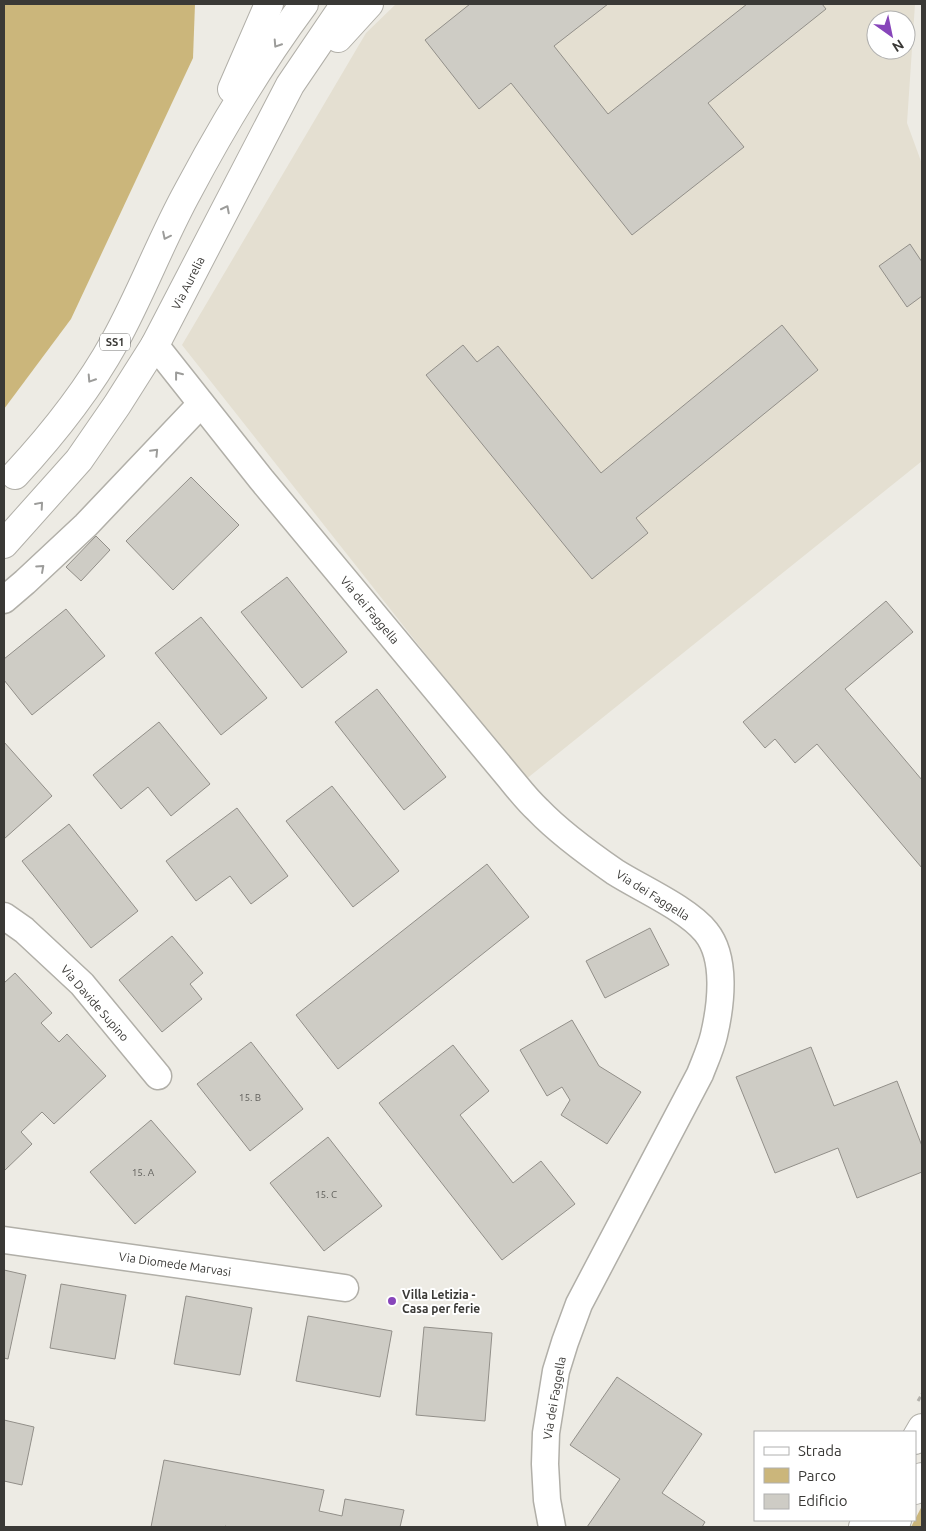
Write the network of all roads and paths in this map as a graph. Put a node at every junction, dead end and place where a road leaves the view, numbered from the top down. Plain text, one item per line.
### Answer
1 (304, 4) edge
2 (345, 4) edge
3 (369, 4) edge
4 (266, 8) edge
5 (290, 85) junction
6 (187, 192) junction
7 (155, 345) junction
8 (201, 404) junction
9 (10, 480) edge
10 (4, 544) edge
11 (4, 600) edge
12 (4, 916) edge
13 (158, 1076) dead end
14 (4, 1240) edge
15 (346, 1288) dead end
16 (552, 1527) edge

1 -> 6 main road, SS1
2 - 5 main road, Via Aurelia / SS1
3 - 5 main road
4 - 6 main road
7 -> 5 main road, Via Aurelia / SS1
6 -> 9 main road, SS1
8 -> 7 street, Via dei Faggella
10 -> 7 main road, Via Aurelia / SS1
11 -> 8 street
8 - 16 street, Via dei Faggella
12 - 13 street, Via Davide Supino
14 - 15 street, Via Diomede Marvasi

